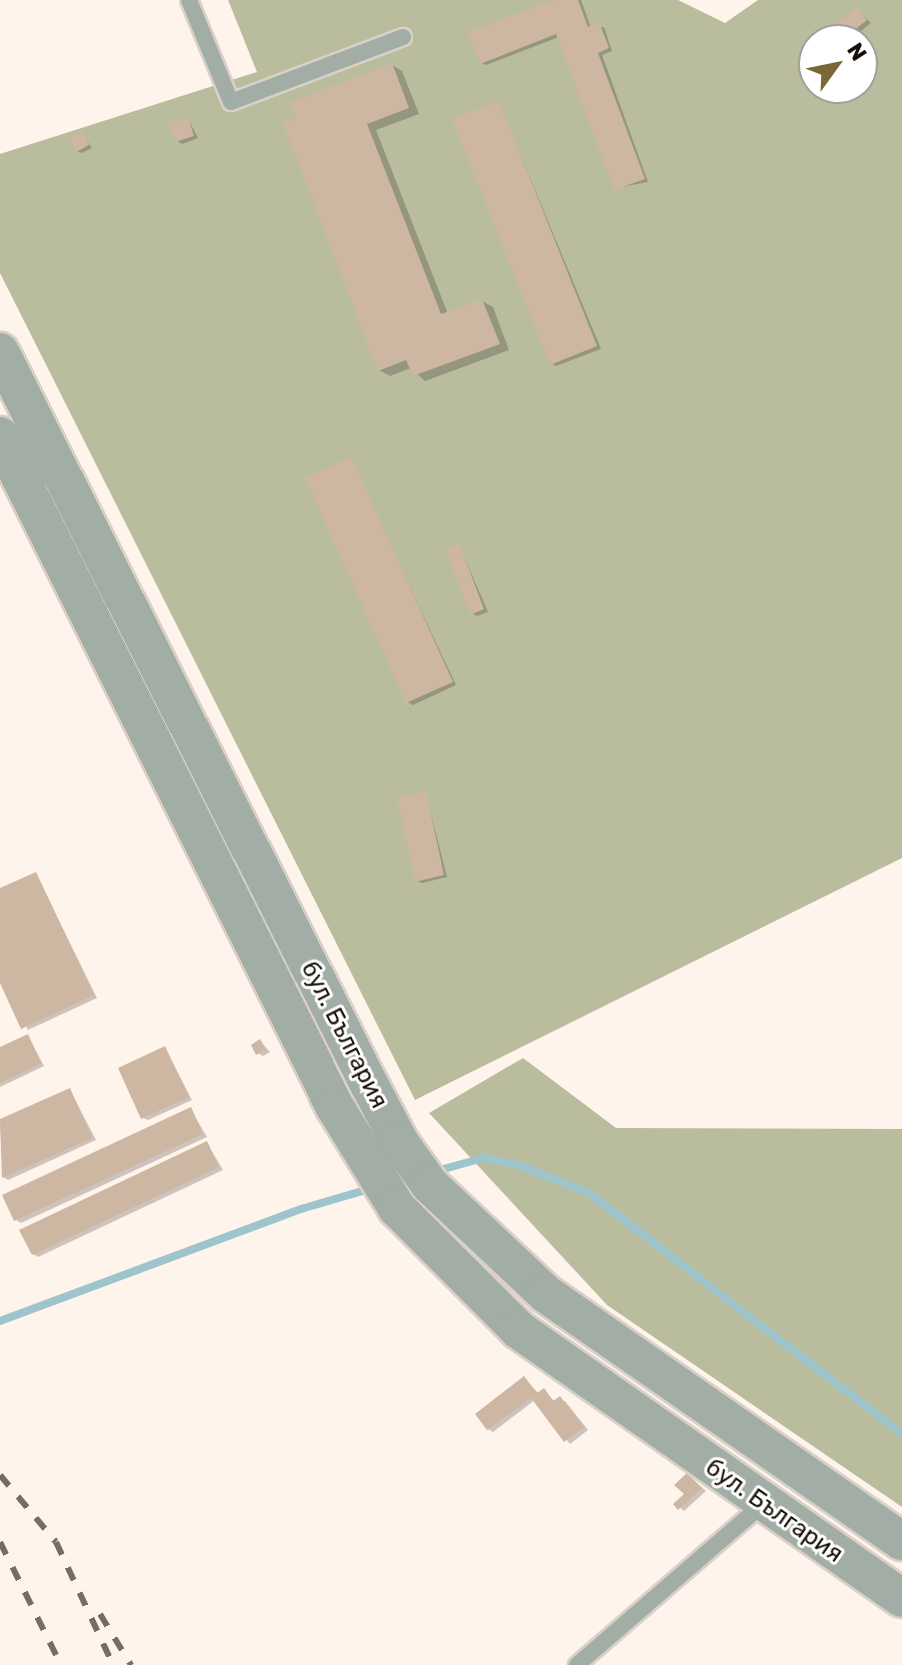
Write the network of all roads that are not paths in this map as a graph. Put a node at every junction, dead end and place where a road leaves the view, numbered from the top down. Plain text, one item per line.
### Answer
1 (189, 0) edge
2 (403, 37) dead end
3 (0, 352) edge
4 (0, 436) edge
5 (762, 1505) junction
6 (902, 1541) edge
7 (902, 1598) edge
8 (577, 1665) edge

1 - 2 lane
3 - 6 street, бул. България
4 - 5 street, бул. България
5 - 7 street, бул. България
5 - 8 lane

